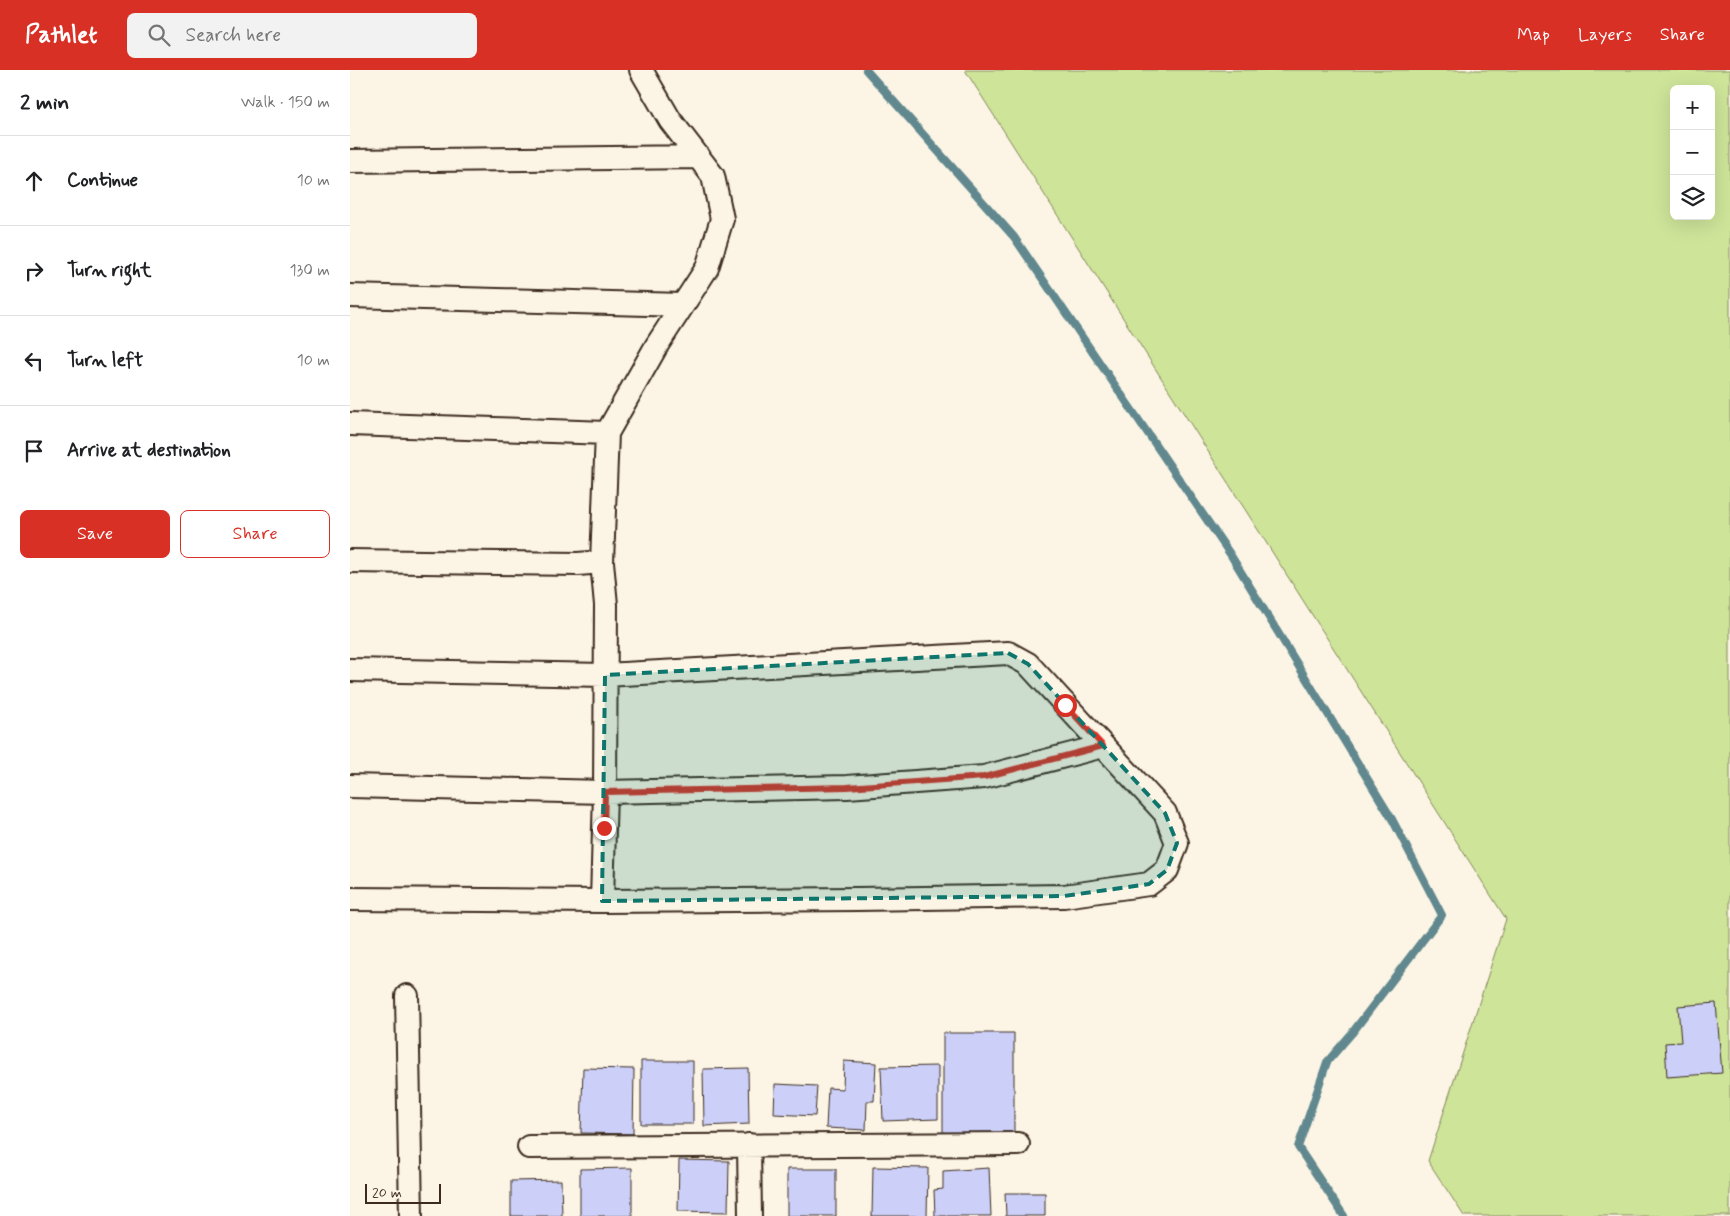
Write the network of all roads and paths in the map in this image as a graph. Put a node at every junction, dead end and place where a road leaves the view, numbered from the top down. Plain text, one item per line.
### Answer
1 (640, 70) edge
2 (698, 157) junction
3 (350, 161) edge
4 (350, 296) edge
5 (683, 305) junction
6 (350, 424) edge
7 (607, 433) junction
8 (350, 561) edge
9 (602, 562) junction
10 (350, 670) edge
11 (605, 675) junction
12 (1103, 746) junction
13 (350, 786) edge
14 (605, 792) junction
15 (350, 899) edge
16 (602, 901) junction
17 (407, 996) dead end
18 (1018, 1144) dead end
19 (749, 1145) junction
20 (529, 1147) dead end
21 (411, 1216) edge
22 (750, 1216) edge

1 - 2 street
2 - 3 street
2 - 5 street
4 - 5 street
5 - 7 street
6 - 7 street
7 - 9 street
8 - 9 street
9 - 11 street
10 - 11 street
11 - 12 street
11 - 14 street
12 - 14 street
12 - 16 street
13 - 14 street
14 - 16 street
15 - 16 street
17 - 21 street
18 - 19 street
19 - 20 street
19 - 22 street

